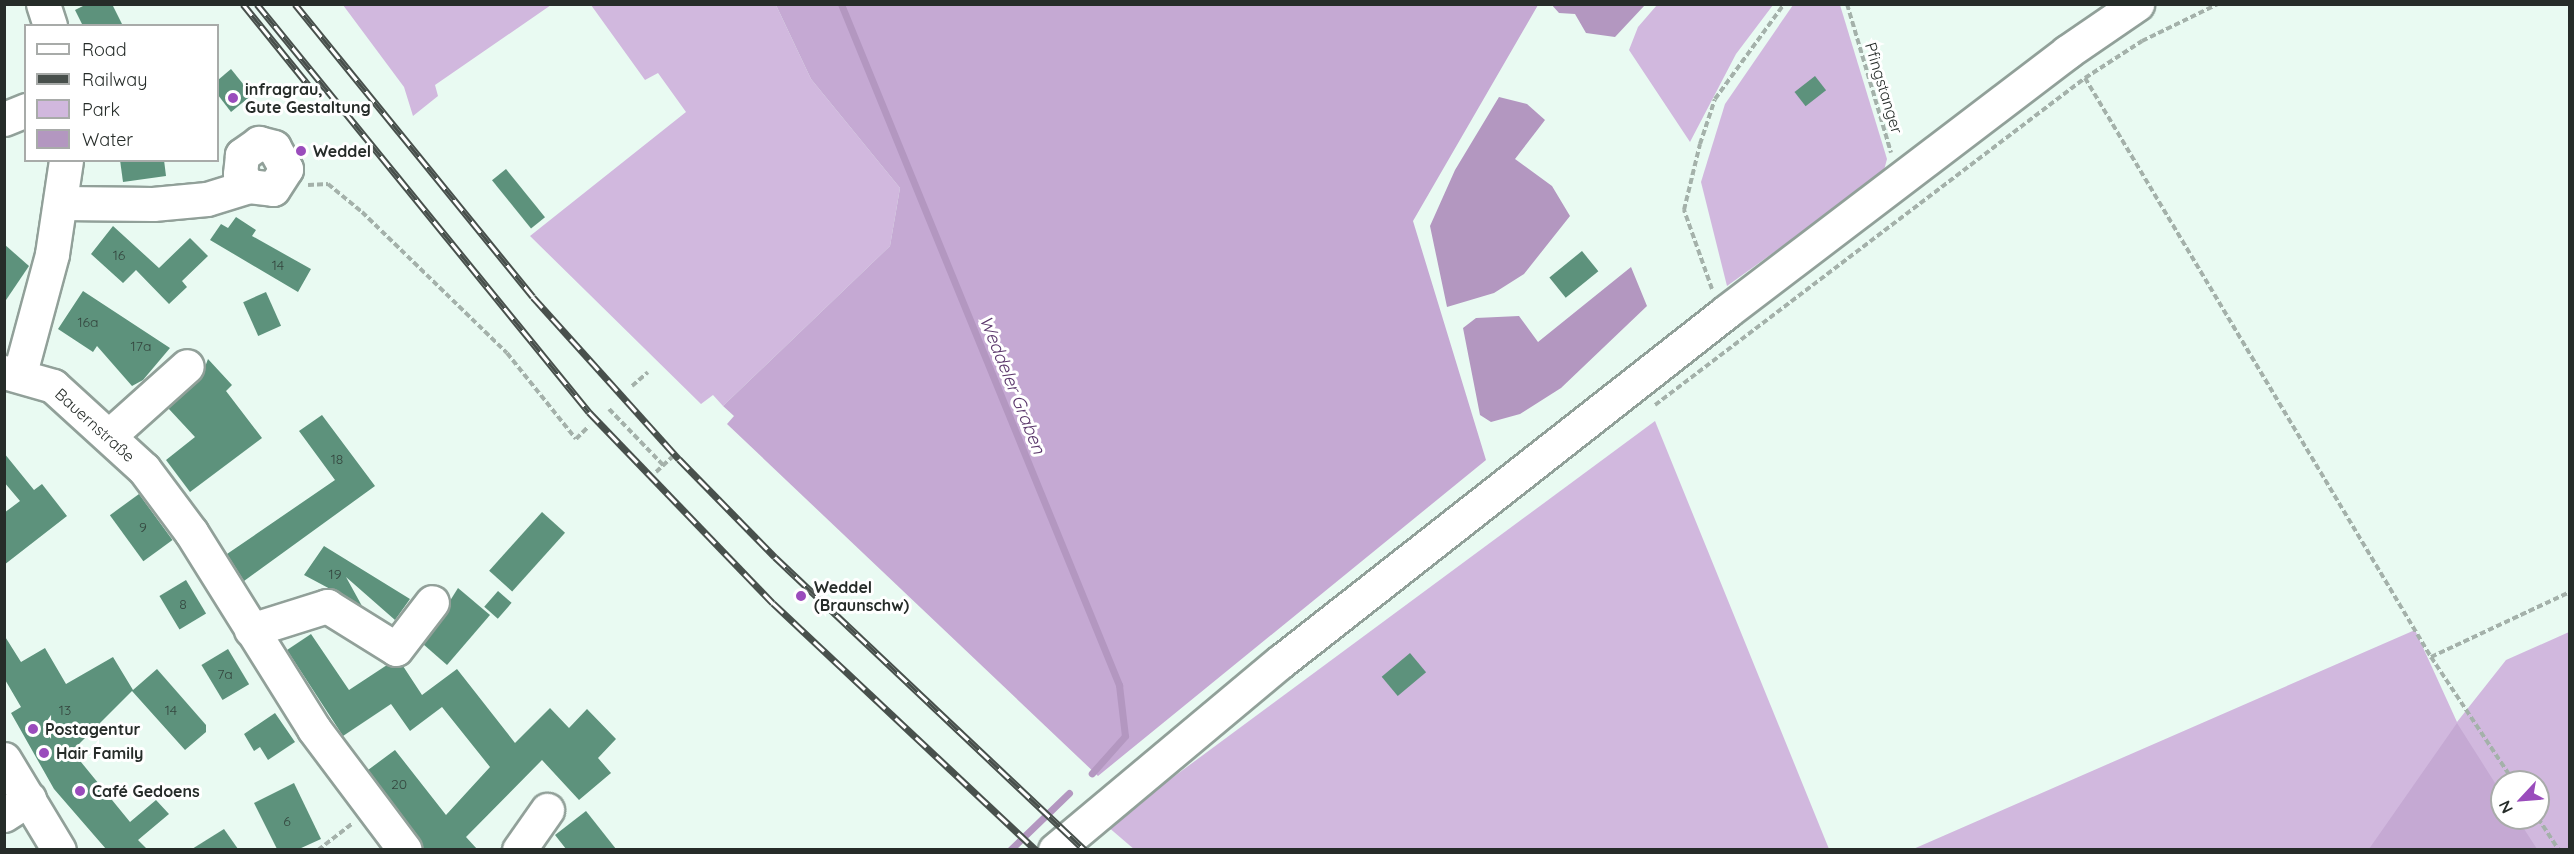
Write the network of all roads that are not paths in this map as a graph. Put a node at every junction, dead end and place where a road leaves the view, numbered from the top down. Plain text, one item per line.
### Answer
1 (43, 4) edge
2 (2137, 4) edge
3 (49, 24) edge
4 (24, 111) edge
5 (4, 119) edge
6 (66, 162) edge
7 (284, 178) road end
8 (63, 203) junction
9 (187, 366) dead end
10 (12, 372) edge
11 (110, 435) junction
12 (432, 602) dead end
13 (251, 630) junction
14 (4, 759) edge
15 (17, 807) edge
16 (547, 810) dead end
17 (59, 849) edge
18 (405, 849) edge
19 (519, 849) edge
20 (1055, 849) edge

1 - 3 street
2 - 20 street
4 - 5 street
6 - 8 street, Bauernstraße
7 - 8 street
8 - 10 street, Bauernstraße
9 - 11 street
10 - 11 street, Bauernstraße
11 - 13 street, Bauernstraße
12 - 13 street
13 - 18 street, Bauernstraße
14 - 15 street
15 - 17 street
16 - 19 street

